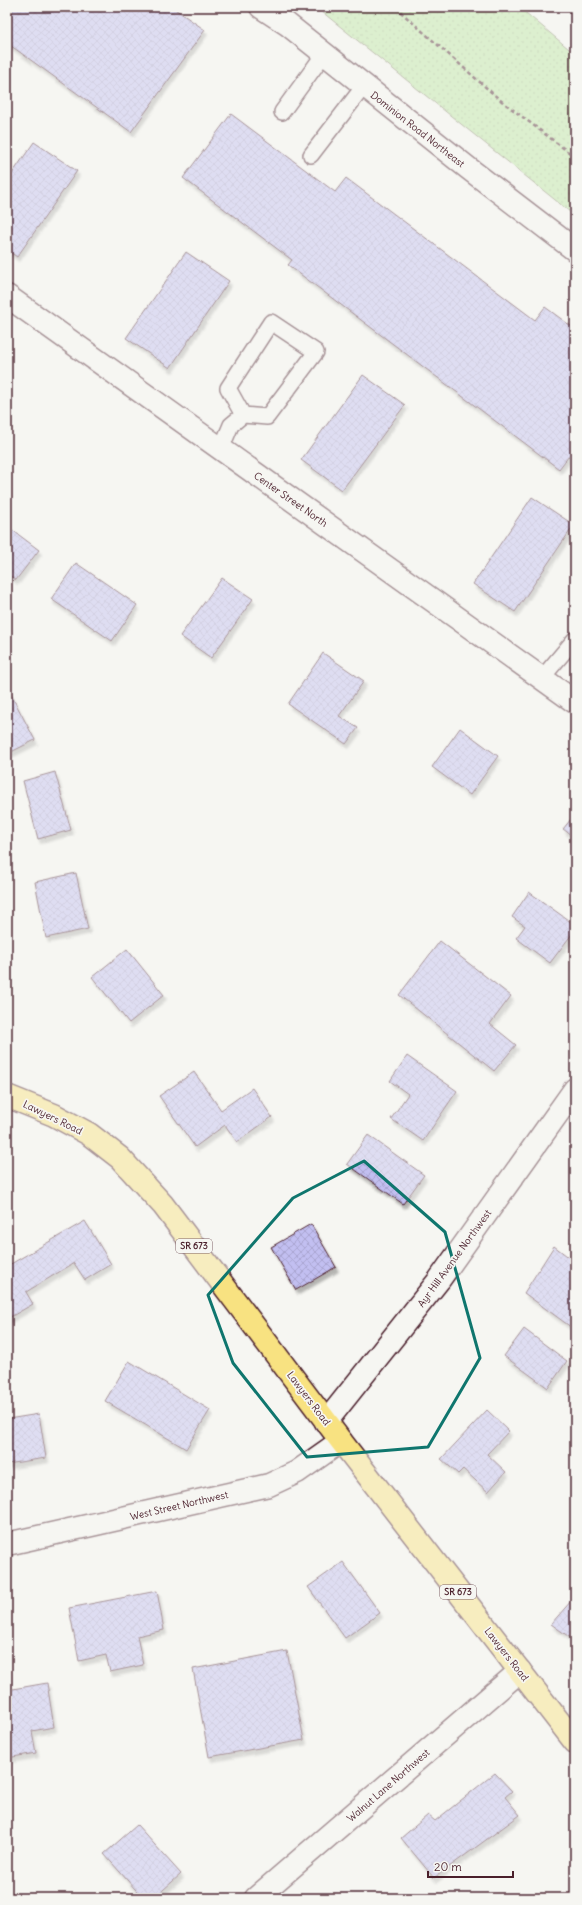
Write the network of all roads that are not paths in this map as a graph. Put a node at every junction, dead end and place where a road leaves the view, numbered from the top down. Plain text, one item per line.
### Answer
1 (261, 7) edge
2 (324, 54) junction
3 (364, 86) junction
4 (282, 112) dead end
5 (311, 155) dead end
6 (575, 250) edge
7 (7, 296) edge
8 (243, 415) junction
9 (221, 449) junction
10 (575, 639) edge
11 (542, 678) junction
12 (575, 702) edge
13 (575, 1089) edge
14 (7, 1096) edge
15 (326, 1422) junction
16 (341, 1441) junction
17 (7, 1544) edge
18 (520, 1672) junction
19 (575, 1742) edge
20 (256, 1898) edge

1 - 2 street, Dominion Road Northeast
2 - 3 street, Dominion Road Northeast
2 - 4 lane
3 - 5 lane
3 - 6 street, Dominion Road Northeast
7 - 9 street, Center Street North
8 - 8 lane
8 - 9 lane
9 - 11 street, Center Street North
10 - 11 lane
11 - 12 street, Center Street North
13 - 15 street, Ayr Hill Avenue Northwest
14 - 15 main road, Lawyers Road / SR 673
15 - 16 main road, Lawyers Road / SR 673
16 - 17 street, West Street Northwest
16 - 18 main road, Lawyers Road / SR 673
18 - 19 main road, Lawyers Road / SR 673
18 - 20 street, Walnut Lane Northwest

